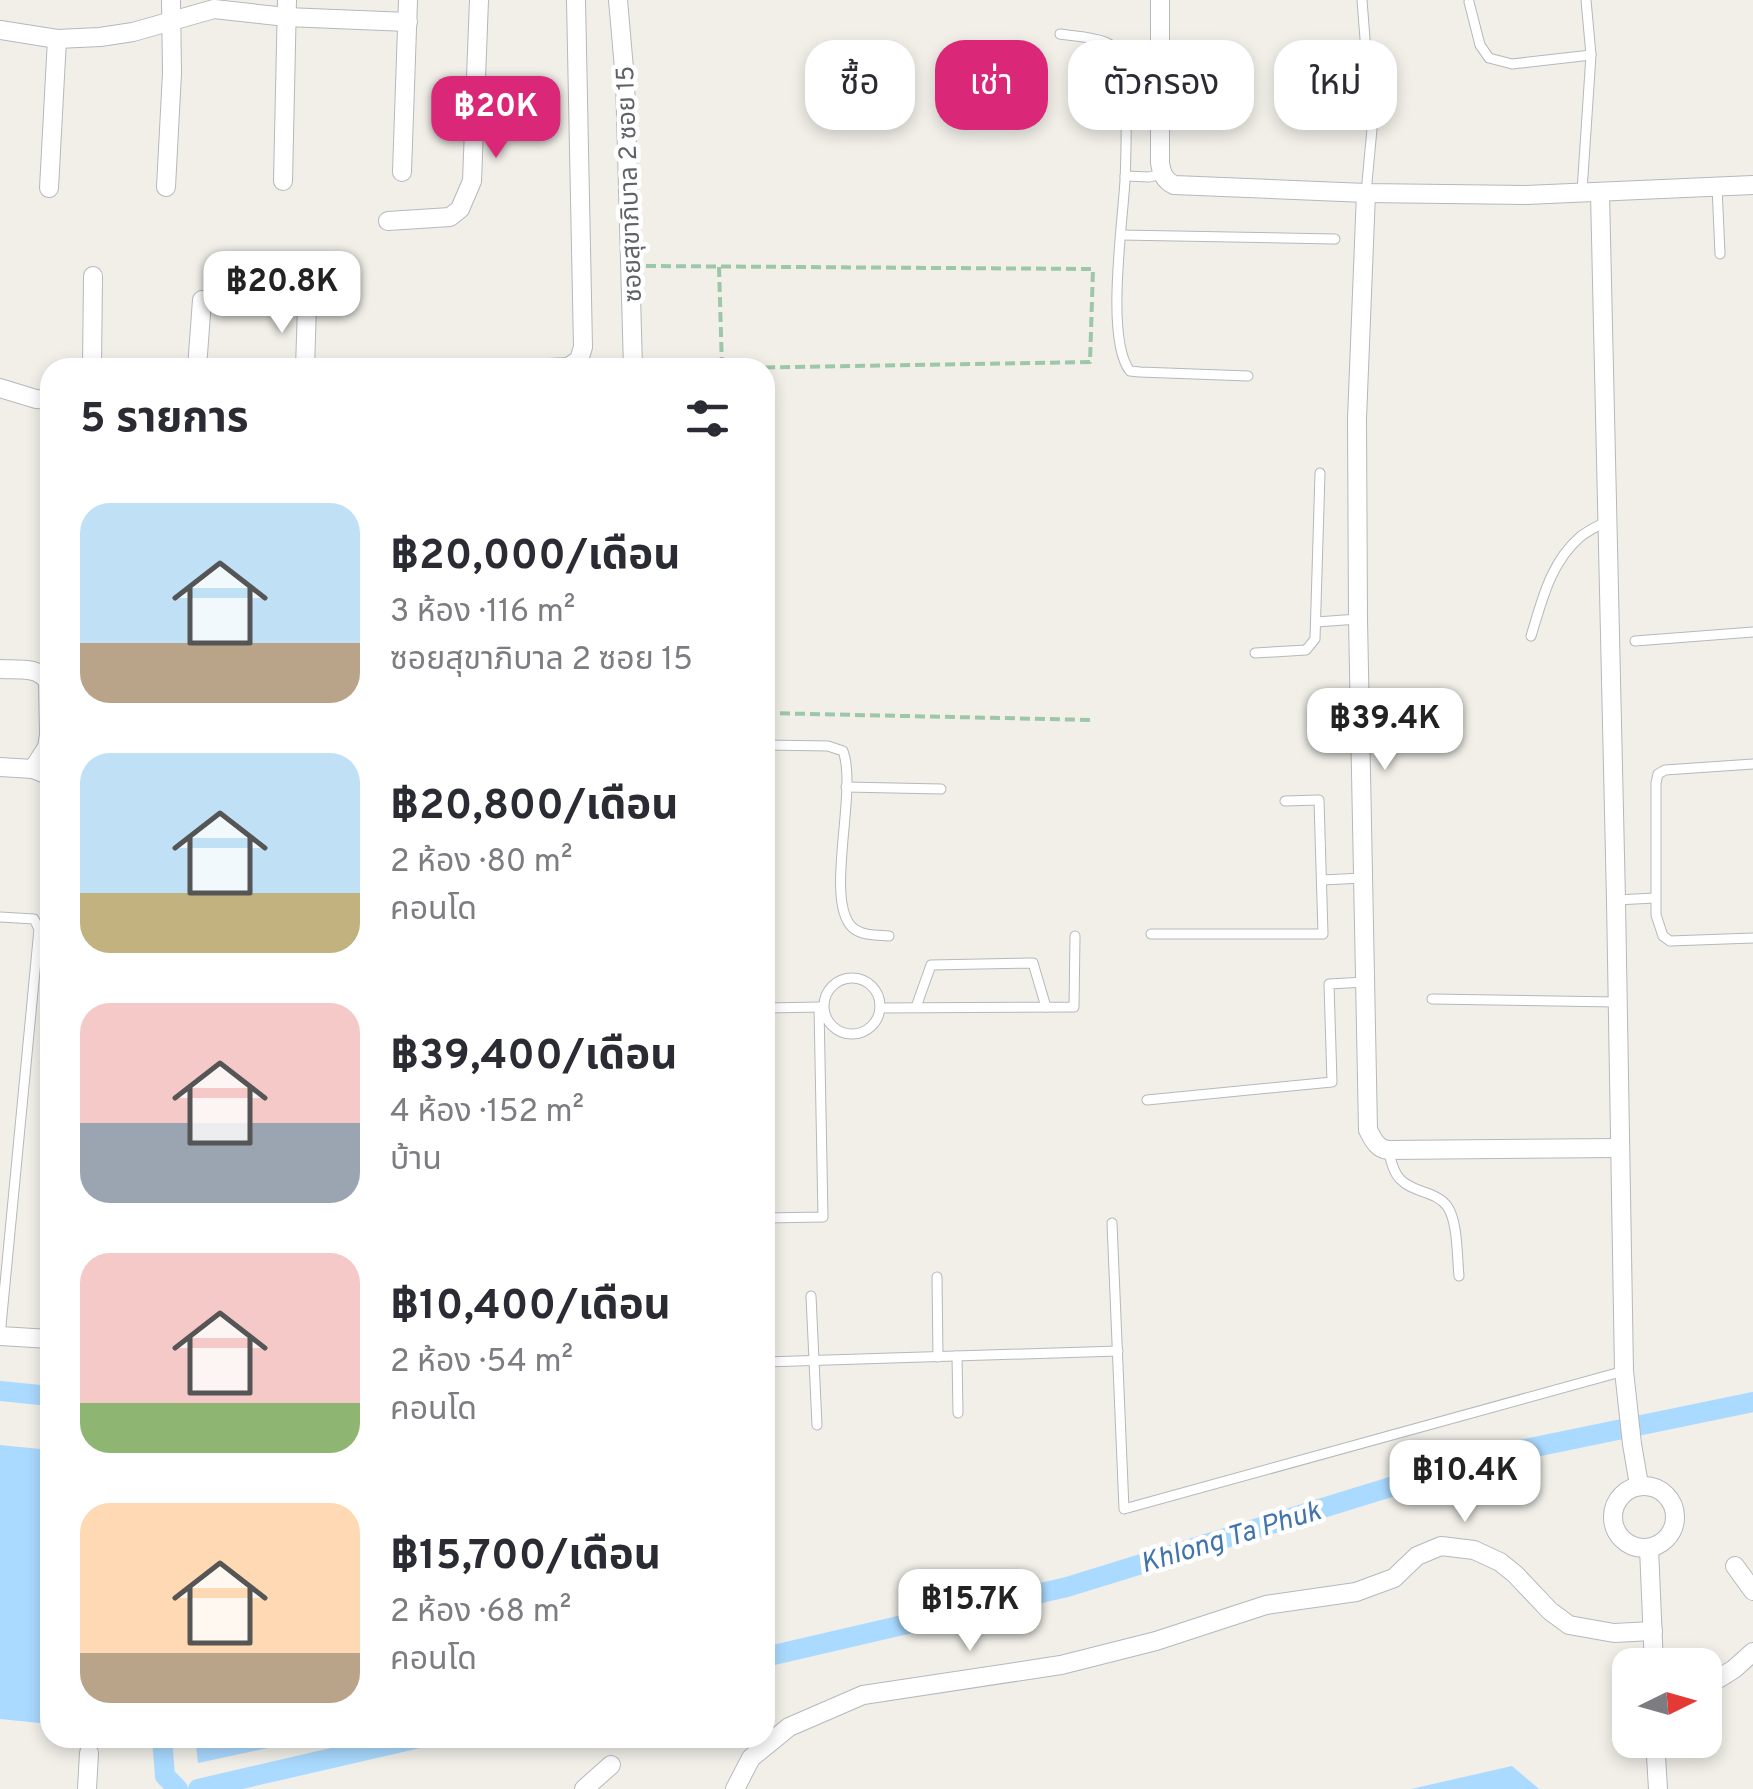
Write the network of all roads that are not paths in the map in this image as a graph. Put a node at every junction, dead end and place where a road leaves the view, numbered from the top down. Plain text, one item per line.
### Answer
1 (170, 0) edge
2 (408, 0) edge
3 (478, 0) edge
4 (576, 0) edge
5 (618, 0) edge
6 (1160, 0) edge
7 (1362, 0) edge
8 (1586, 0) edge
9 (1469, 2) edge
10 (207, 4) edge
11 (286, 8) edge
12 (171, 22) junction
13 (408, 22) junction
14 (0, 30) edge
15 (1060, 34) dead end
16 (57, 39) junction
17 (1591, 55) junction
18 (402, 172) dead end
19 (1162, 174) junction
20 (1125, 176) junction
21 (283, 181) dead end
22 (1753, 185) edge
23 (166, 187) dead end
24 (1716, 187) junction
25 (49, 188) dead end
26 (1366, 193) junction
27 (1591, 193) junction
28 (388, 221) dead end
29 (1121, 235) junction
30 (1334, 240) dead end
31 (1720, 254) dead end
32 (93, 276) dead end
33 (202, 300) dead end
34 (307, 306) dead end
35 (92, 358) edge
36 (198, 358) edge
37 (305, 358) edge
38 (579, 358) edge
39 (633, 358) edge
40 (1248, 376) dead end
41 (0, 388) edge
42 (40, 399) edge
43 (1320, 473) dead end
44 (1608, 522) junction
45 (1358, 619) junction
46 (1316, 622) junction
47 (1753, 632) edge
48 (1531, 636) dead end
49 (1635, 640) dead end
50 (1255, 653) dead end
51 (0, 670) edge
52 (40, 672) edge
53 (775, 746) edge
54 (1753, 764) edge
55 (0, 767) edge
56 (40, 772) edge
57 (846, 786) junction
58 (940, 789) dead end
59 (1286, 800) dead end
60 (1363, 878) junction
61 (1322, 880) junction
62 (1654, 898) junction
63 (1616, 900) junction
64 (0, 916) edge
65 (1151, 934) dead end
66 (889, 936) dead end
67 (1074, 936) dead end
68 (1753, 938) edge
69 (1365, 982) junction
70 (1432, 999) dead end
71 (1616, 1002) junction
72 (821, 1007) junction
73 (916, 1007) junction
74 (1046, 1007) junction
75 (775, 1008) edge
76 (880, 1008) junction
77 (1147, 1100) dead end
78 (1618, 1148) junction
79 (1388, 1150) junction
80 (775, 1218) edge
81 (1112, 1223) dead end
82 (1459, 1276) dead end
83 (937, 1277) dead end
84 (811, 1296) dead end
85 (0, 1336) edge
86 (40, 1338) edge
87 (1118, 1351) junction
88 (956, 1356) junction
89 (938, 1357) junction
90 (814, 1360) junction
91 (775, 1362) edge
92 (1624, 1371) junction
93 (958, 1413) dead end
94 (817, 1425) dead end
95 (1640, 1486) junction
96 (1648, 1548) junction
97 (1734, 1566) dead end
98 (1753, 1591) edge
99 (1654, 1631) junction
100 (1654, 1648) edge
101 (1753, 1653) edge
102 (1722, 1676) edge
103 (775, 1738) edge
104 (763, 1748) edge
105 (89, 1753) dead end
106 (1657, 1758) edge
107 (611, 1766) dead end
108 (88, 1789) edge
109 (584, 1789) edge
110 (735, 1789) edge
111 (1658, 1789) edge

1 - 12 street
2 - 13 street
3 - 28 street
4 - 38 street
5 - 39 street, ซอยสุขาภิบาล 2 ซอย 15
6 - 19 street
7 - 26 lane
8 - 17 lane
9 - 17 lane
10 - 11 street
10 - 12 street
11 - 13 street
11 - 21 street
12 - 16 street
12 - 23 street
13 - 18 street
14 - 16 street
15 - 20 lane
16 - 25 street
17 - 27 lane
19 - 20 lane
19 - 26 street
20 - 29 lane
22 - 24 street
24 - 27 street
24 - 31 lane
26 - 27 street
26 - 45 street
27 - 44 street
29 - 30 lane
29 - 40 lane
32 - 35 street
33 - 36 street
34 - 37 street
41 - 42 street
43 - 46 lane
44 - 48 lane
44 - 63 street
45 - 46 lane
45 - 60 street
46 - 50 lane
47 - 49 lane
51 - 52 street
53 - 57 lane
54 - 62 lane
55 - 56 street
57 - 58 lane
57 - 66 lane
59 - 61 lane
60 - 61 lane
60 - 69 street
61 - 65 lane
62 - 63 lane
62 - 68 lane
63 - 71 street
64 - 85 lane
67 - 74 lane
69 - 77 lane
69 - 79 street
70 - 71 lane
71 - 78 street
72 - 75 lane
72 - 76 lane
72 - 76 lane
72 - 80 lane
73 - 74 lane
73 - 74 lane
73 - 76 lane
78 - 79 street
78 - 92 street
79 - 82 lane
81 - 87 lane
83 - 89 lane
84 - 90 lane
85 - 86 street
87 - 88 lane
87 - 92 lane
88 - 89 lane
88 - 93 lane
89 - 90 lane
90 - 91 lane
90 - 94 lane
92 - 95 street
95 - 96 street
95 - 96 street
96 - 99 street
97 - 98 street
99 - 100 street
99 - 103 street
101 - 102 street
104 - 110 street
105 - 108 street
106 - 111 street
107 - 109 street

